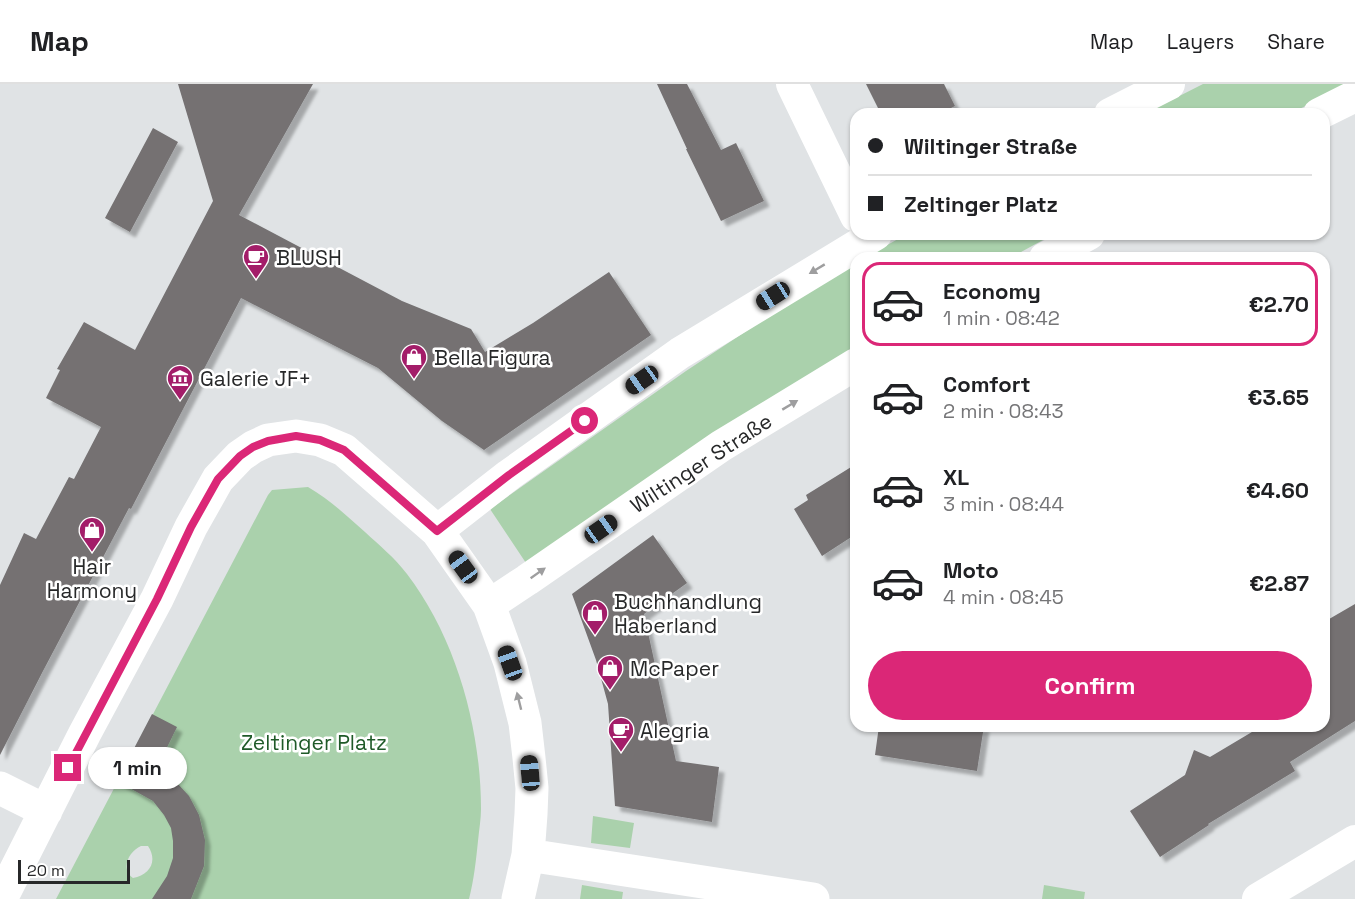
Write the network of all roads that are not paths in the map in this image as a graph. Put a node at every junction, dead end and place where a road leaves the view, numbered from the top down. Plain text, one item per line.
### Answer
1 (792, 84) edge
2 (1169, 84) edge
3 (1355, 96) edge
4 (1122, 108) edge
5 (1330, 108) edge
6 (850, 199) edge
7 (852, 240) edge
8 (1078, 240) edge
9 (1055, 252) edge
10 (850, 368) edge
11 (437, 531) junction
12 (489, 605) junction
13 (0, 788) edge
14 (46, 811) junction
15 (1355, 841) edge
16 (528, 855) junction
17 (1, 899) edge
18 (518, 899) edge
19 (813, 899) edge
20 (1258, 899) edge

1 - 6 street
2 - 4 street
3 - 5 street
7 -> 11 street
8 - 9 street
12 -> 10 street, Wiltinger Straße
11 - 12 street
11 - 14 street
16 -> 12 street
13 - 14 street
14 - 17 street
15 - 20 street
16 - 18 street
16 - 19 street

